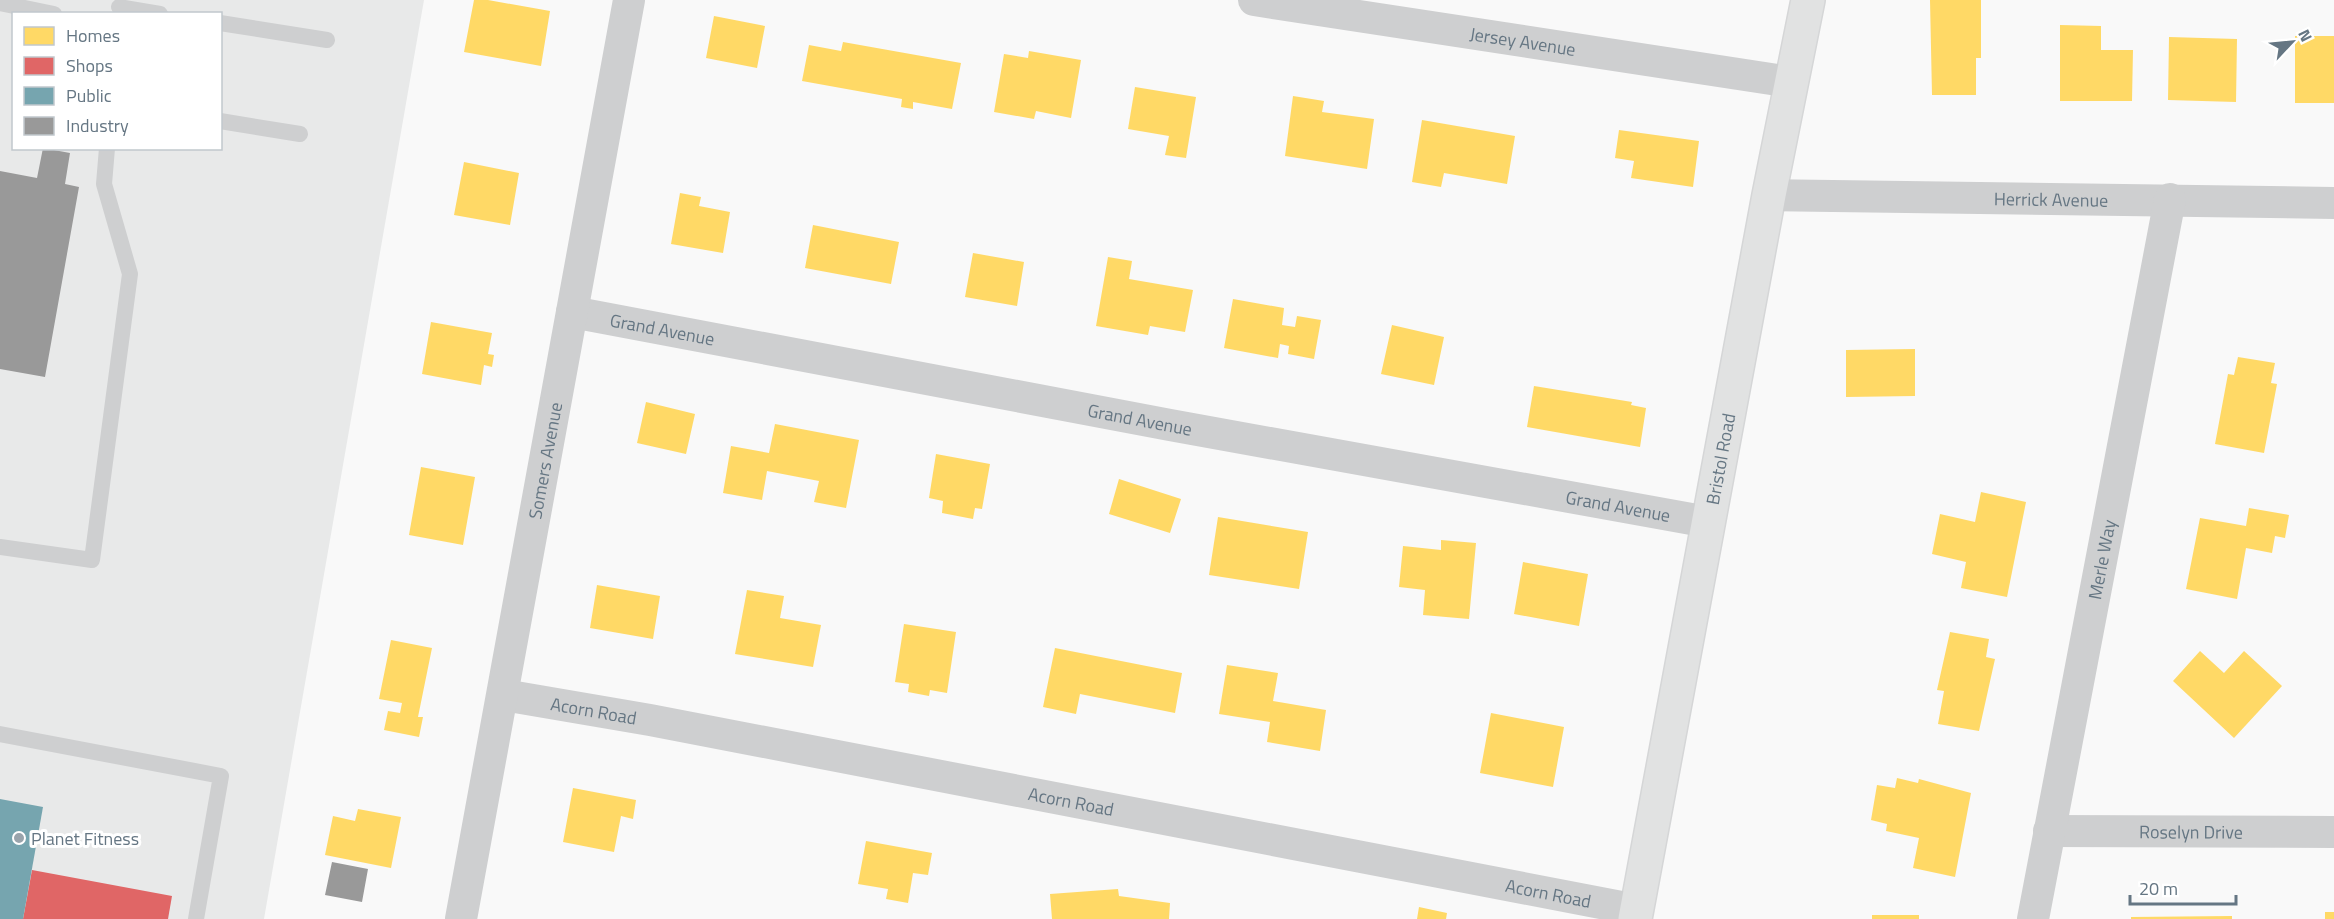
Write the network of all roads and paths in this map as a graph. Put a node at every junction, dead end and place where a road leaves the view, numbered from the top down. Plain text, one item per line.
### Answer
1 (629, 0) edge
2 (1254, 0) edge
3 (1808, 0) edge
4 (0, 3) edge
5 (119, 7) edge
6 (44, 12) edge
7 (148, 12) edge
8 (222, 23) edge
9 (327, 40) dead end
10 (1791, 82) junction
11 (222, 121) edge
12 (300, 134) dead end
13 (107, 150) edge
14 (1769, 195) junction
15 (2170, 200) junction
16 (2334, 204) edge
17 (572, 312) junction
18 (1708, 522) junction
19 (0, 547) edge
20 (503, 695) junction
21 (0, 734) edge
22 (2049, 831) junction
23 (2334, 832) edge
24 (1636, 915) edge
25 (196, 919) edge
26 (461, 919) edge
27 (2033, 919) edge

1 - 17 street, Somers Avenue
2 - 10 street, Jersey Avenue
3 - 10 main road, Bristol Road
4 - 6 lane
5 - 7 lane
8 - 9 lane
10 - 14 main road, Bristol Road
11 - 12 lane
13 - 19 lane
14 - 15 street, Herrick Avenue
14 - 18 main road, Bristol Road
15 - 16 street, Herrick Avenue
15 - 22 street, Merle Way
17 - 18 street, Grand Avenue
17 - 20 street, Somers Avenue
18 - 24 main road, Bristol Road
20 - 24 street, Acorn Road
20 - 26 street, Somers Avenue
21 - 25 lane
22 - 23 street, Roselyn Drive
22 - 27 street, Merle Way

